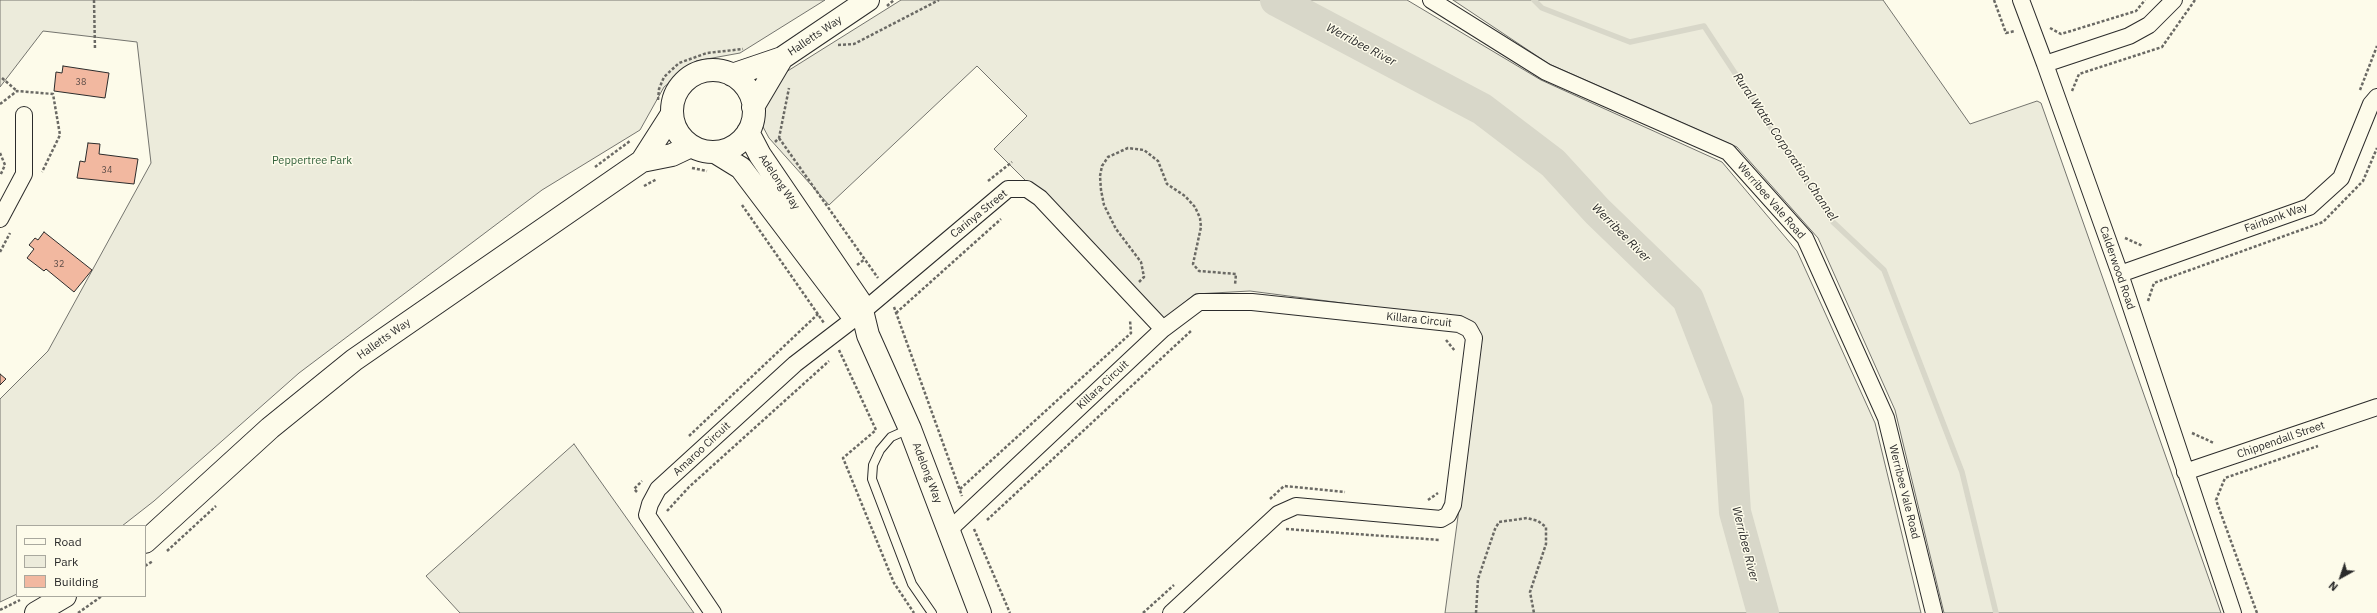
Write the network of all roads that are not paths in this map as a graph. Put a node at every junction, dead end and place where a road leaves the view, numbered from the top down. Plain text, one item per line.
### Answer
1 (1431, 0) edge
2 (2021, 0) edge
3 (2174, 0) edge
4 (875, 4) edge
5 (782, 58) junction
6 (2045, 64) junction
7 (732, 75) junction
8 (2377, 97) edge
9 (753, 107) junction
10 (672, 114) junction
11 (24, 115) dead end
12 (748, 132) junction
13 (691, 146) junction
14 (642, 161) junction
15 (714, 162) junction
16 (0, 219) edge
17 (2120, 274) junction
18 (858, 315) junction
19 (1163, 329) junction
20 (2377, 407) edge
21 (910, 429) junction
22 (2185, 472) junction
23 (949, 530) junction
24 (151, 550) edge
25 (61, 597) edge
26 (28, 606) edge
27 (713, 613) edge
28 (932, 613) edge
29 (980, 613) edge
30 (1171, 613) edge
31 (1934, 613) edge
32 (2233, 613) edge

1 - 31 street, Werribee Vale Road
2 - 6 street, Calderwood Road
3 - 6 street
4 - 5 street, Halletts Way
5 - 7 street
5 - 9 street
6 - 17 street, Calderwood Road
7 - 9 street
7 - 10 street
8 - 17 street, Fairbank Way
9 - 12 street
10 - 13 street
10 - 14 street, Halletts Way
11 - 16 street
12 - 15 street
12 - 18 street, Adelong Way
13 - 14 street, Halletts Way
13 - 15 street
14 - 24 street, Halletts Way
15 - 18 street, Adelong Way
17 - 22 street, Calderwood Road
18 - 19 street, Carinya Street
18 - 21 street, Adelong Way
18 - 27 street, Amaroo Circuit
19 - 23 street, Killara Circuit
19 - 30 street, Killara Circuit
20 - 22 street, Chippendall Street
21 - 23 street, Adelong Way
21 - 28 lane
22 - 32 street, Calderwood Road
23 - 29 street, Adelong Way
25 - 26 street

